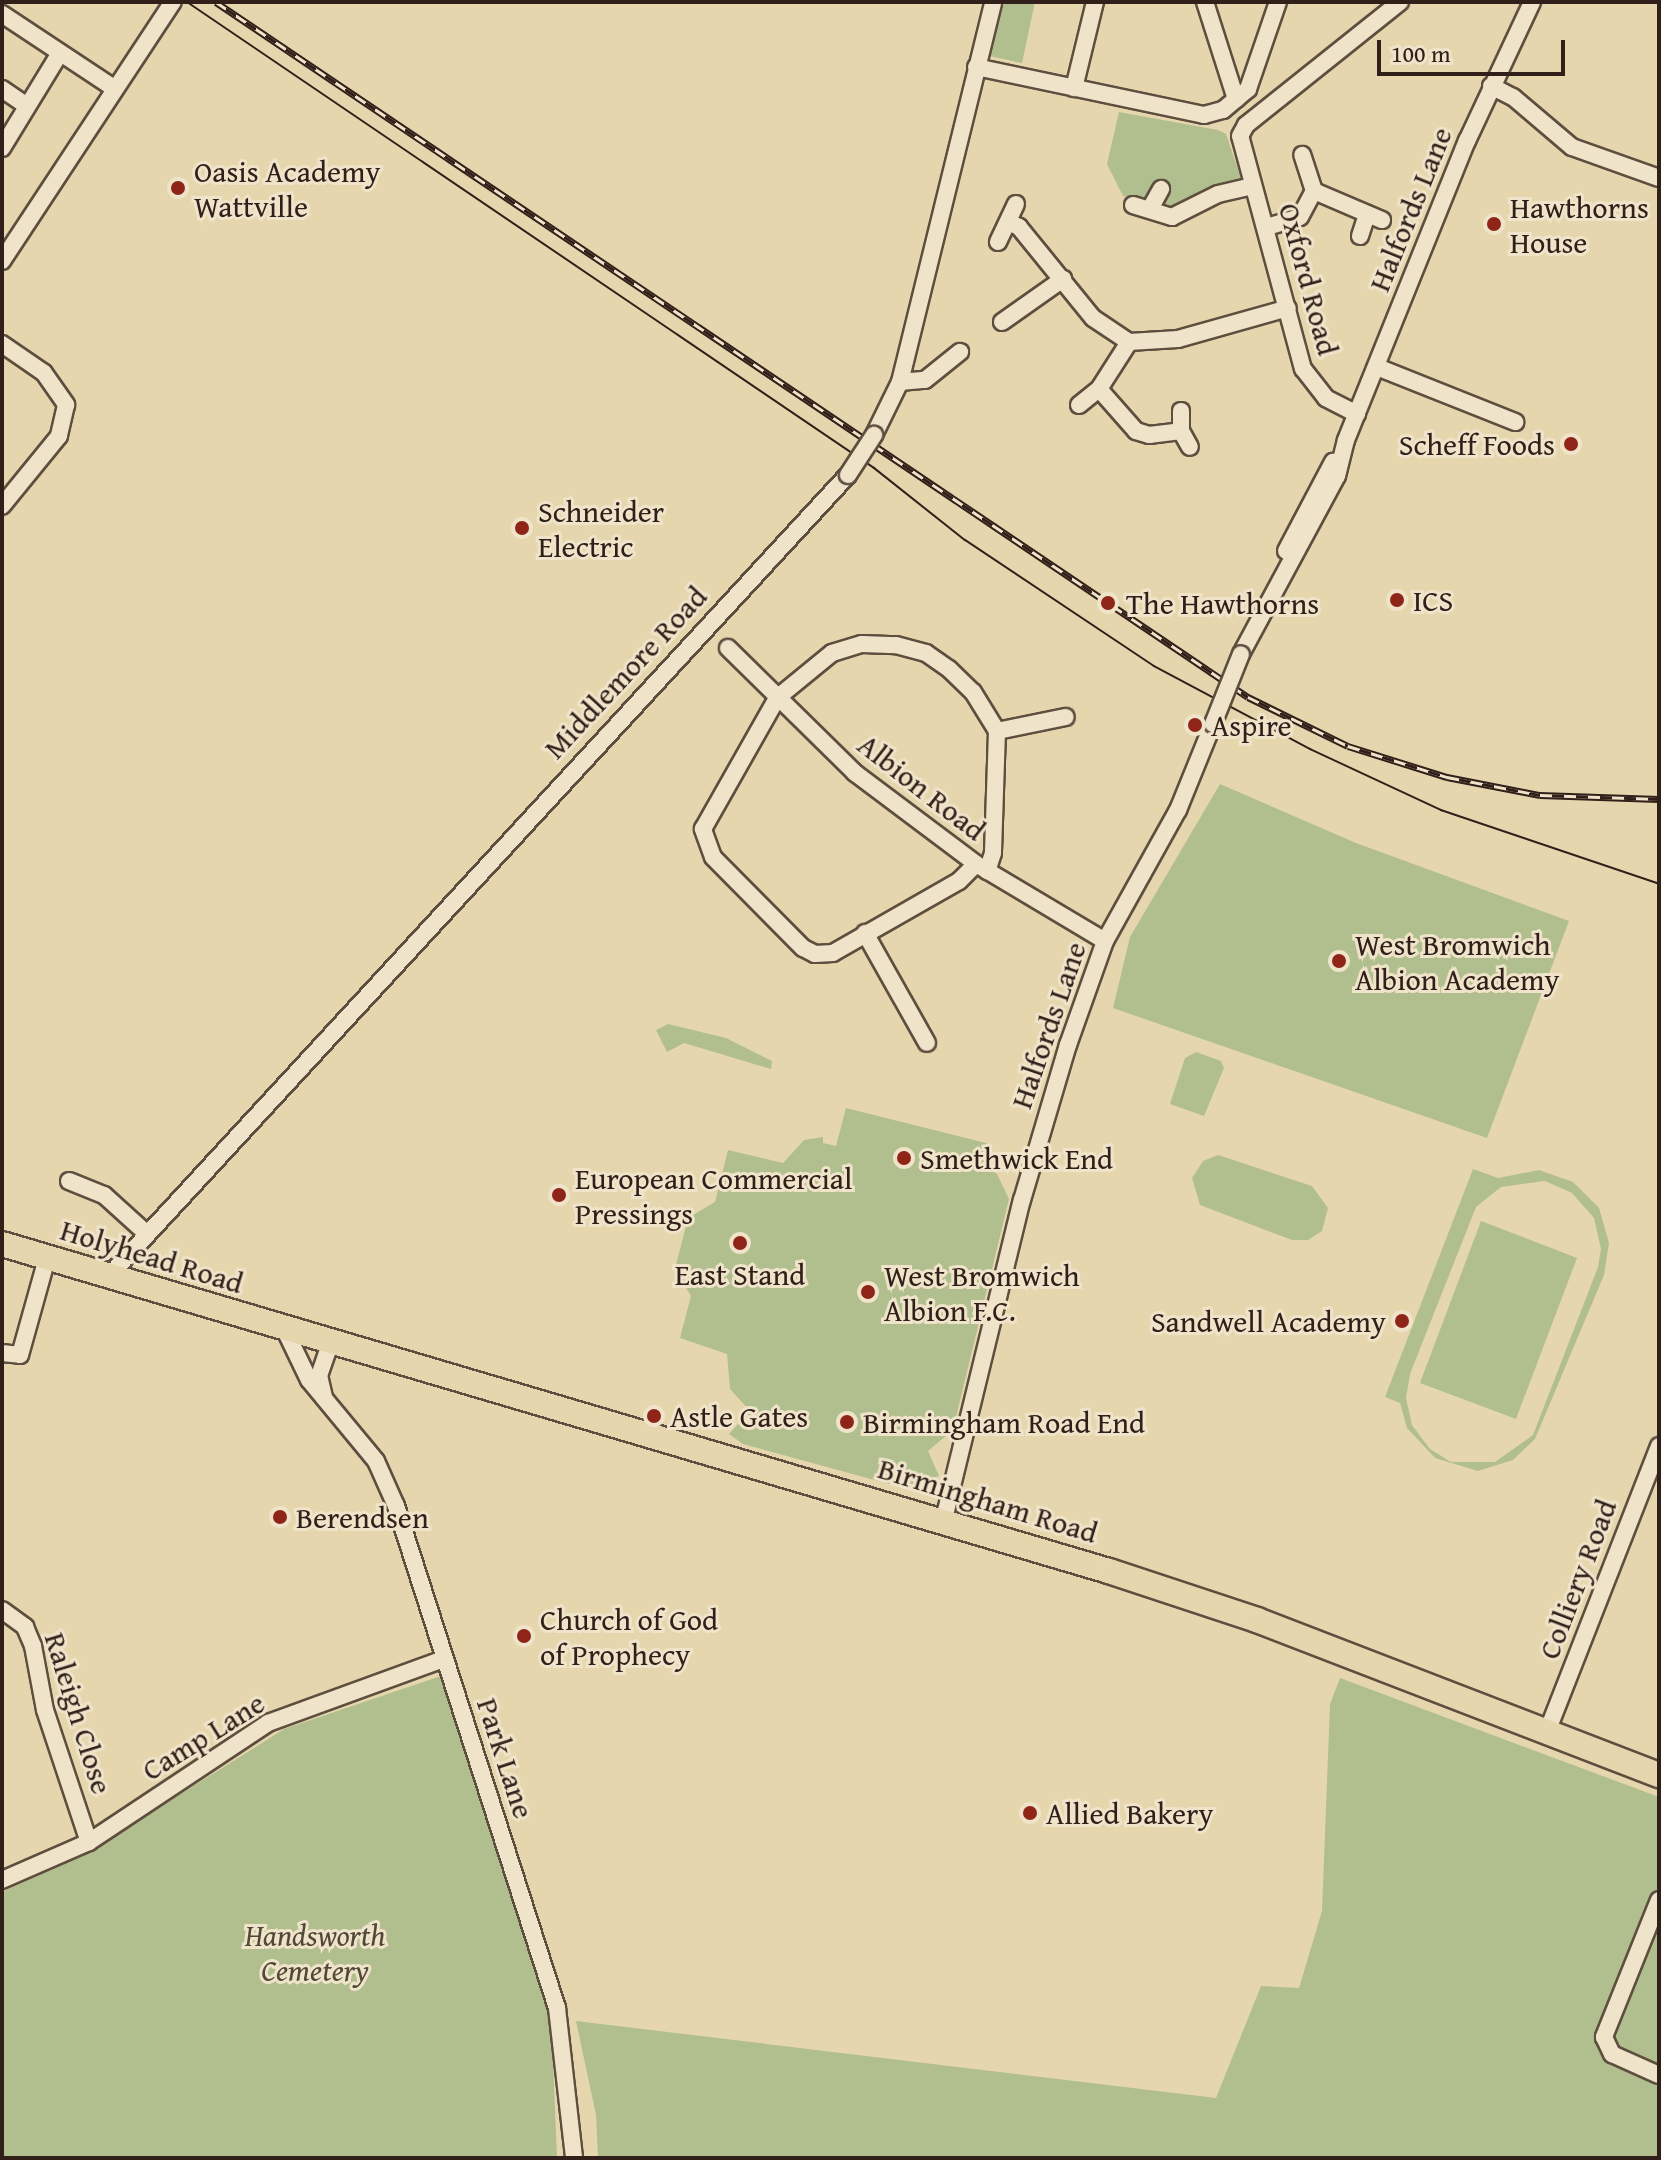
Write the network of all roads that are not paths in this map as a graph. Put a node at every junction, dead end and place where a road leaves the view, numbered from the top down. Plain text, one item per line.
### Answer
1 (173, 2) edge
2 (993, 2) edge
3 (1095, 2) edge
4 (1205, 2) edge
5 (1278, 2) edge
6 (1400, 2) edge
7 (1532, 2) edge
8 (2, 14) edge
9 (60, 53) junction
10 (976, 67) junction
11 (1491, 86) junction
12 (114, 88) junction
13 (1074, 88) junction
14 (2, 89) edge
15 (1236, 99) junction
16 (27, 106) junction
17 (2, 148) edge
18 (1302, 155) dead end
19 (1659, 178) edge
20 (1253, 186) junction
21 (1161, 189) dead end
22 (1314, 191) junction
23 (1016, 204) dead end
24 (1008, 222) junction
25 (1267, 227) junction
26 (1360, 236) dead end
27 (998, 242) dead end
28 (5, 251) edge
29 (1063, 279) junction
30 (1288, 308) junction
31 (1002, 322) dead end
32 (1129, 342) junction
33 (2, 344) edge
34 (960, 352) dead end
35 (1377, 367) junction
36 (900, 382) junction
37 (1099, 389) junction
38 (1079, 405) dead end
39 (1181, 411) dead end
40 (1357, 414) junction
41 (1515, 422) dead end
42 (1181, 431) junction
43 (1190, 447) dead end
44 (2, 506) edge
45 (728, 648) dead end
46 (777, 698) junction
47 (1066, 717) dead end
48 (997, 731) junction
49 (981, 868) junction
50 (865, 933) junction
51 (1105, 941) junction
52 (927, 1043) dead end
53 (69, 1181) dead end
54 (146, 1233) junction
55 (2, 1244) edge
56 (47, 1258) junction
57 (109, 1276) junction
58 (284, 1328) junction
59 (331, 1342) junction
60 (2, 1353) edge
61 (324, 1399) junction
62 (1659, 1446) edge
63 (944, 1519) junction
64 (2, 1610) edge
65 (444, 1659) junction
66 (1547, 1732) junction
67 (1659, 1775) edge
68 (89, 1842) junction
69 (2, 1880) edge
70 (1659, 1900) edge
71 (1659, 2075) edge
72 (574, 2158) edge

1 - 12 street
2 - 10 street, Middlemore Road
3 - 13 street
4 - 15 street
5 - 15 street
6 - 20 street, Oxford Road
7 - 11 street, Halfords Lane
8 - 9 street
9 - 12 street
9 - 16 street
10 - 13 street
10 - 36 street, Middlemore Road
11 - 19 street
11 - 35 street, Halfords Lane
12 - 28 street
13 - 15 street
14 - 16 street
16 - 17 street
18 - 22 street
20 - 21 street
20 - 25 street, Oxford Road
22 - 25 street
22 - 26 street
23 - 24 street
24 - 27 street
24 - 29 street
25 - 30 street, Oxford Road
29 - 31 street
29 - 32 street
30 - 32 street
30 - 40 street, Oxford Road
32 - 37 street
33 - 44 street
34 - 36 street
35 - 40 street, Halfords Lane
35 - 41 street
36 - 54 street, Middlemore Road, bridge
37 - 38 street
37 - 42 street
39 - 42 street
40 - 51 street, Halfords Lane, bridge
42 - 43 street
45 - 46 street, Albion Road
46 - 48 street
46 - 49 street, Albion Road
46 - 50 street
47 - 48 street
48 - 49 street
49 - 50 street
49 - 51 street, Albion Road
50 - 52 street
51 - 63 street, Halfords Lane
53 - 54 street
54 - 57 street, Middlemore Road
55 - 56 highway, Holyhead Road
56 - 57 highway, Holyhead Road
56 - 60 street
57 - 58 highway, Holyhead Road
58 - 59 highway, Birmingham Road
58 - 61 street, Park Lane
59 - 61 street
59 - 63 highway, Birmingham Road
61 - 65 street, Park Lane
62 - 66 street, Colliery Road
63 - 66 highway, Birmingham Road
64 - 68 street, Raleigh Close
65 - 68 street, Camp Lane
65 - 72 street, Park Lane
66 - 67 highway, Birmingham Road
68 - 69 street, Camp Lane
70 - 71 street

